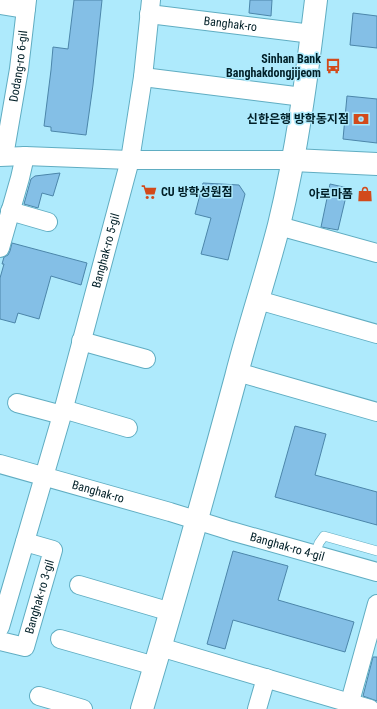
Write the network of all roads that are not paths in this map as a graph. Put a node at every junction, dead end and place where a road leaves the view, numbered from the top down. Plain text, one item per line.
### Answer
1 (316, 0) edge
2 (0, 5) edge
3 (27, 5) edge
4 (150, 7) edge
5 (312, 34) junction
6 (142, 77) junction
7 (303, 97) junction
8 (2, 156) edge
9 (25, 156) junction
10 (130, 160) junction
11 (293, 160) junction
12 (377, 164) edge
13 (10, 211) junction
14 (48, 222) dead end
15 (278, 226) junction
16 (0, 248) edge
17 (377, 253) edge
18 (258, 300) junction
19 (377, 334) edge
20 (81, 341) junction
21 (146, 359) dead end
22 (237, 372) junction
23 (17, 403) dead end
24 (62, 412) junction
25 (377, 412) edge
26 (128, 428) dead end
27 (0, 464) edge
28 (44, 477) junction
29 (197, 521) junction
30 (25, 542) junction
31 (377, 551) edge
32 (315, 554) junction
33 (377, 572) edge
34 (79, 585) dead end
35 (377, 604) edge
36 (171, 612) junction
37 (0, 627) edge
38 (60, 639) dead end
39 (0, 640) edge
40 (157, 656) junction
41 (266, 678) junction
42 (39, 696) dead end
43 (349, 706) edge
44 (83, 709) edge
45 (142, 709) edge
46 (257, 709) edge
47 (370, 709) edge

1 - 5 main road
2 - 3 street
3 - 8 street, Dodang-ro 6-gil
4 - 5 street, Banghak-ro
4 - 6 street, Banghak-ro 5-gil
5 - 7 main road
6 - 7 street
6 - 10 street, Banghak-ro 5-gil
7 - 11 main road
8 - 9 street
9 - 10 street
9 - 13 street
10 - 11 street
10 - 20 street, Banghak-ro 5-gil
11 - 12 main road
11 - 15 main road
13 - 14 street
13 - 16 street
15 - 17 street
15 - 18 main road
18 - 19 street
18 - 22 main road
20 - 21 street
20 - 24 street, Banghak-ro 5-gil
22 - 25 street
22 - 29 main road
23 - 24 street
24 - 26 street
24 - 28 street, Banghak-ro 5-gil
27 - 28 street, Banghak-ro
28 - 29 street, Banghak-ro
28 - 30 street
29 - 32 street, Banghak-ro 4-gil
29 - 36 main road
30 - 37 street
30 - 39 street, Banghak-ro 3-gil
31 - 32 lane
32 - 33 street, Banghak-ro 4-gil
34 - 36 street
35 - 43 street
36 - 40 main road
38 - 40 street
40 - 41 street
40 - 45 main road
41 - 43 street
41 - 46 street
42 - 44 street
43 - 47 street

